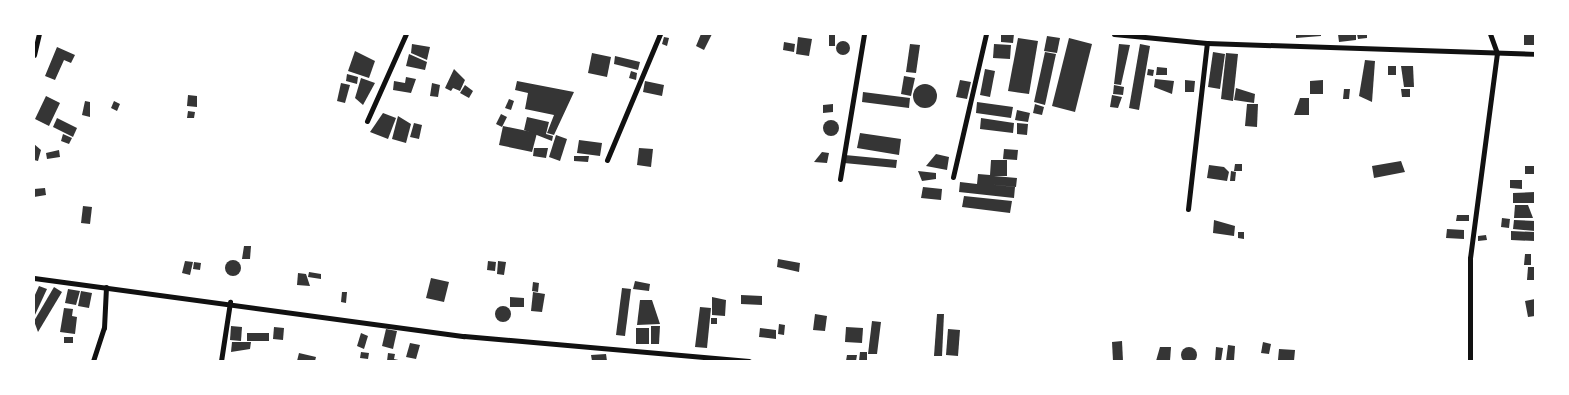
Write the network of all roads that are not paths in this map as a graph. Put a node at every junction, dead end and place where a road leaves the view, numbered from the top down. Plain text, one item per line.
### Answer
1 (39, 34) edge
2 (406, 34) edge
3 (660, 34) edge
4 (864, 34) edge
5 (986, 34) edge
6 (1114, 34) edge
7 (1490, 34) edge
8 (1207, 43) junction
9 (1497, 53) junction
10 (1535, 54) edge
11 (34, 55) edge
12 (367, 121) dead end
13 (607, 160) dead end
14 (953, 177) dead end
15 (840, 179) dead end
16 (1188, 209) dead end
17 (34, 278) edge
18 (106, 287) junction
19 (230, 302) junction
20 (92, 361) edge
21 (221, 361) edge
22 (749, 361) edge
23 (1470, 361) edge

1 - 11 street
2 - 12 street
3 - 13 street
4 - 15 street
5 - 14 street
6 - 8 street
7 - 9 street
8 - 9 street
8 - 16 street
9 - 10 street
9 - 23 street
17 - 18 street
18 - 19 street
18 - 20 street
19 - 21 street
19 - 22 street

